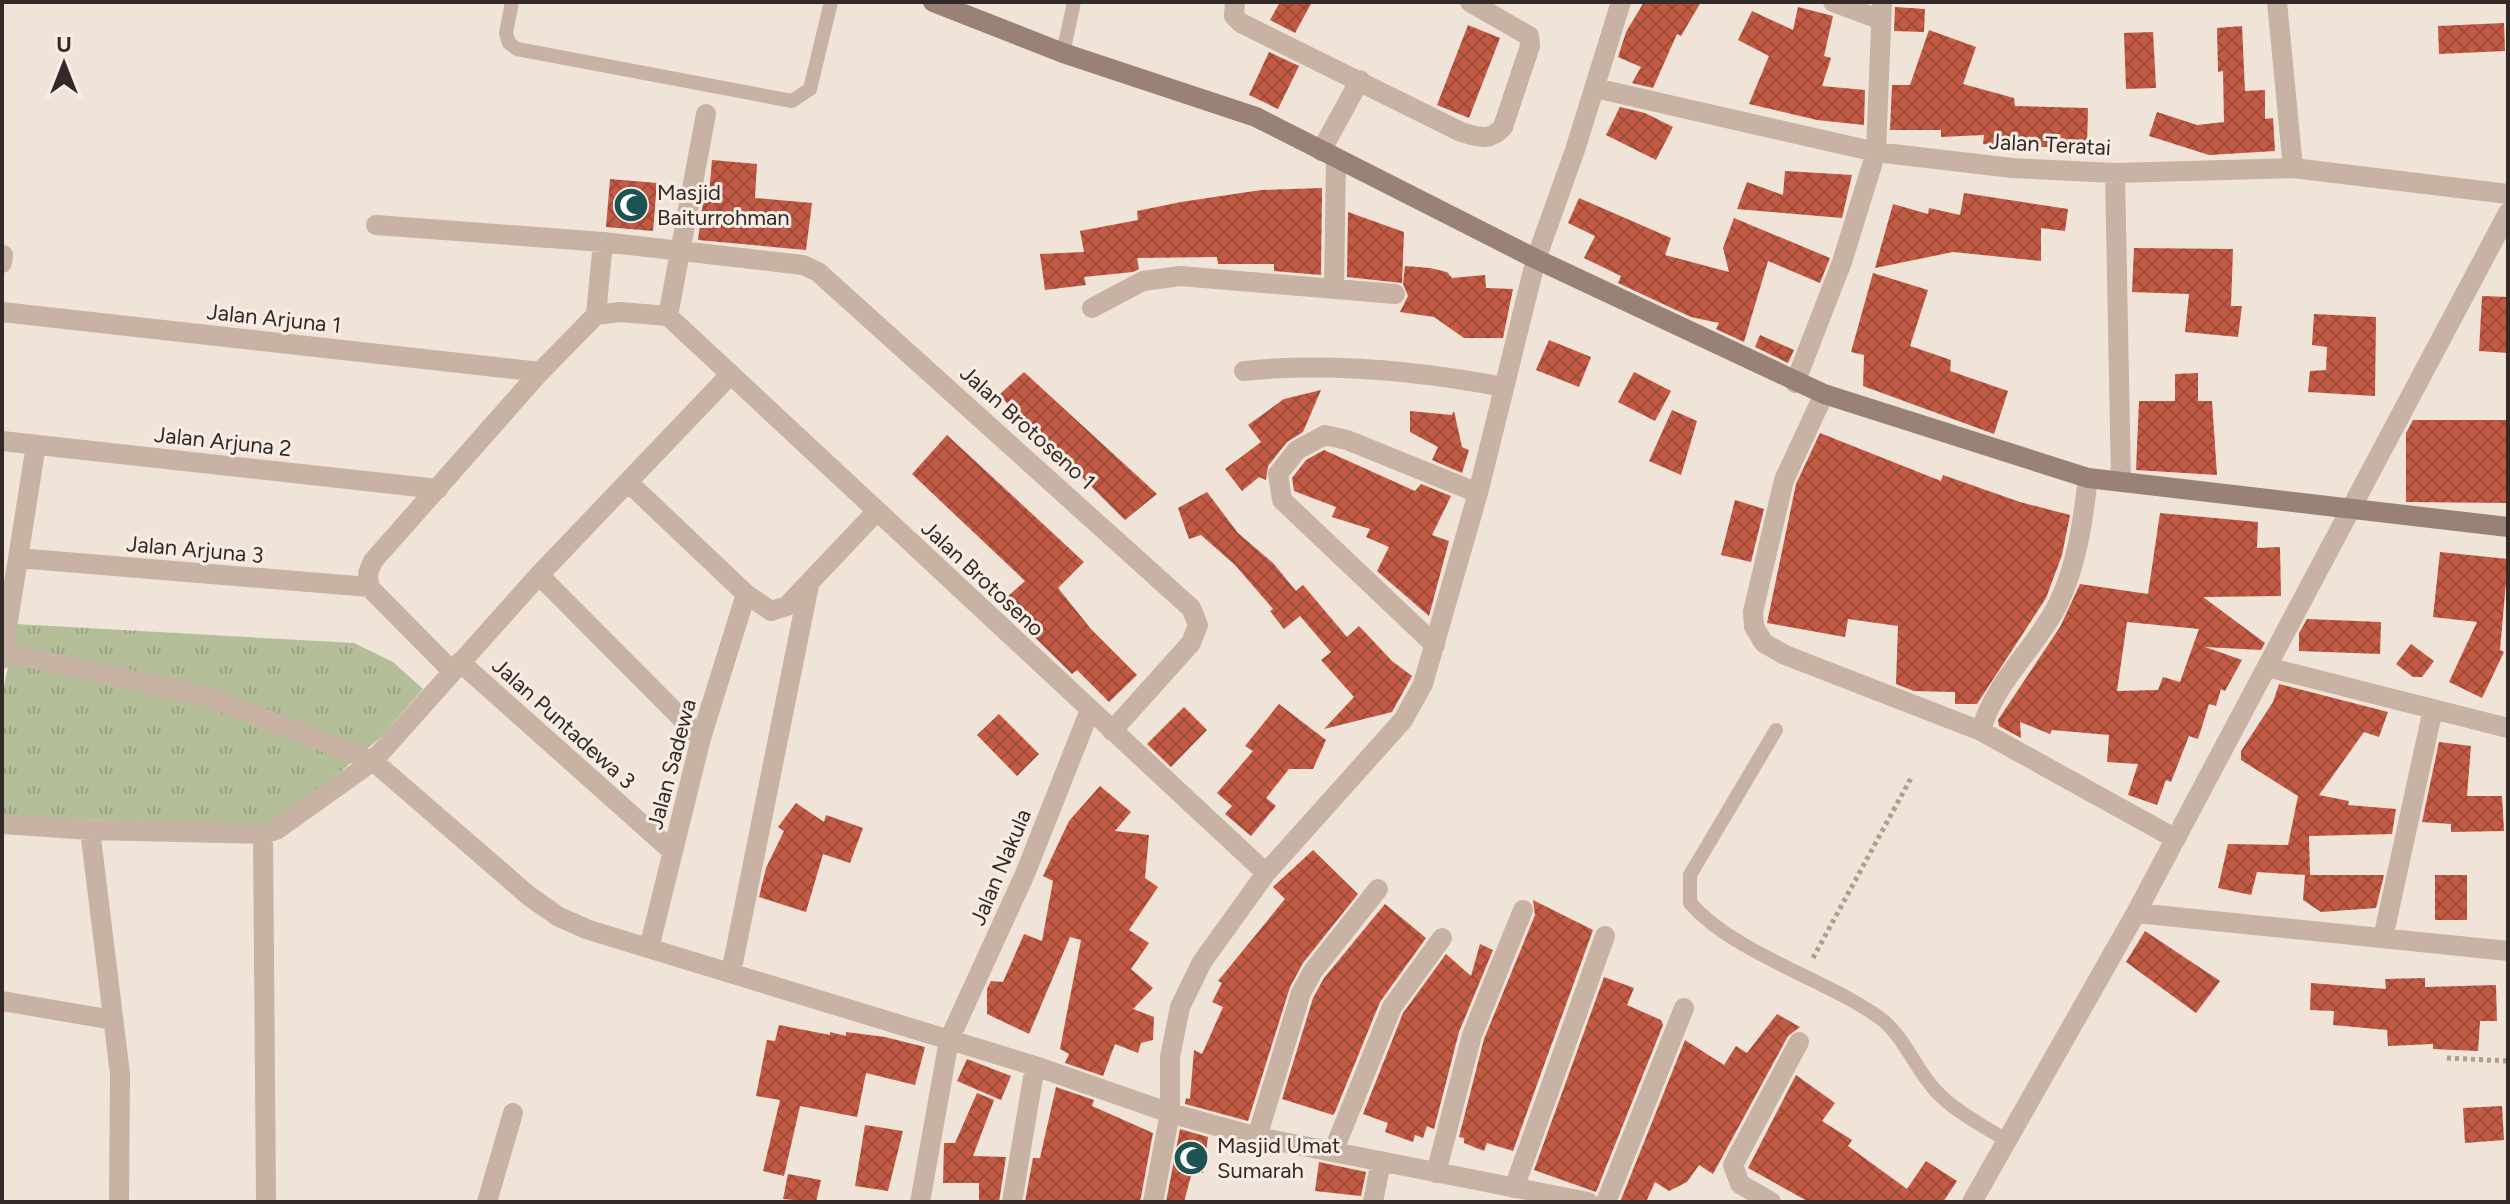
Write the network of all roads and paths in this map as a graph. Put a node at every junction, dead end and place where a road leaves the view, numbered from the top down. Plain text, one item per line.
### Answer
1 (512, 2) edge
2 (831, 2) edge
3 (933, 2) edge
4 (1074, 2) edge
5 (1235, 2) edge
6 (1470, 2) edge
7 (1621, 2) edge
8 (1833, 2) edge
9 (2277, 2) edge
10 (970, 9) edge
11 (1882, 11) edge
12 (1063, 53) junction
13 (1360, 80) junction
14 (1595, 88) junction
15 (706, 114) dead end
16 (1876, 152) junction
17 (1328, 155) junction
18 (2293, 168) junction
19 (2115, 173) junction
20 (2508, 194) edge
21 (2508, 213) edge
22 (376, 225) dead end
23 (603, 242) junction
24 (681, 251) junction
25 (3, 255) edge
26 (1536, 259) junction
27 (2, 263) edge
28 (1334, 289) junction
29 (1395, 294) dead end
30 (1092, 308) dead end
31 (2, 312) edge
32 (596, 315) junction
33 (668, 316) junction
34 (1244, 371) dead end
35 (540, 372) junction
36 (729, 376) junction
37 (1795, 383) junction
38 (1504, 387) junction
39 (1824, 394) junction
40 (2, 441) edge
41 (36, 445) junction
42 (2088, 478) junction
43 (2121, 480) junction
44 (629, 483) junction
45 (438, 489) junction
46 (1478, 493) junction
47 (2350, 507) junction
48 (876, 512) junction
49 (2508, 527) edge
50 (18, 558) junction
51 (539, 575) junction
52 (809, 585) junction
53 (369, 587) junction
54 (746, 594) junction
55 (1435, 645) junction
56 (2, 654) edge
57 (456, 667) junction
58 (2267, 667) junction
59 (2433, 709) junction
60 (1090, 710) junction
61 (2508, 728) edge
62 (1776, 730) dead end
63 (1112, 731) junction
64 (1981, 731) junction
65 (701, 738) junction
66 (373, 761) junction
67 (1911, 778) dead end
68 (2, 824) edge
69 (90, 830) junction
70 (263, 834) junction
71 (2176, 839) junction
72 (672, 851) junction
73 (1266, 873) junction
74 (1378, 889) dead end
75 (1523, 910) dead end
76 (2136, 913) junction
77 (1605, 936) dead end
78 (1442, 938) dead end
79 (2383, 938) junction
80 (649, 948) junction
81 (2508, 951) edge
82 (731, 973) junction
83 (1803, 976) junction
84 (2, 1001) edge
85 (1684, 1008) dead end
86 (113, 1020) junction
87 (949, 1040) junction
88 (1799, 1042) dead end
89 (2447, 1058) dead end
90 (2508, 1061) edge
91 (1035, 1066) junction
92 (513, 1113) dead end
93 (1170, 1113) junction
94 (1257, 1137) junction
95 (2007, 1141) junction
96 (1333, 1152) junction
97 (1381, 1161) junction
98 (1436, 1173) junction
99 (1514, 1188) junction
100 (119, 1202) edge
101 (266, 1202) edge
102 (487, 1202) edge
103 (920, 1202) edge
104 (1012, 1202) edge
105 (1153, 1202) edge
106 (1373, 1202) edge
107 (1588, 1202) edge
108 (1606, 1202) edge
109 (1771, 1202) edge
110 (1972, 1202) edge

1 - 2 lane
3 - 10 street
4 - 12 lane
5 - 13 street
6 - 13 street
7 - 14 street
8 - 11 street
9 - 18 street
10 - 12 street
11 - 16 street
12 - 17 street
13 - 17 street
14 - 16 street, Jalan Teratai
14 - 26 street
15 - 24 street
16 - 19 street, Jalan Teratai
16 - 37 street
17 - 26 street
17 - 28 street
18 - 19 street, Jalan Teratai
18 - 20 street, Jalan Teratai
19 - 43 street
21 - 47 street
22 - 23 street, Jalan Brotoseno 1
23 - 24 street, Jalan Brotoseno 1
23 - 32 street
24 - 33 street
24 - 63 street, Jalan Brotoseno 1
25 - 27 street
26 - 37 street
26 - 38 street
28 - 29 street
28 - 30 street
31 - 35 street, Jalan Arjuna 1
32 - 33 street
32 - 35 street
33 - 36 street, Jalan Brotoseno
34 - 38 street
35 - 45 street
36 - 44 street
36 - 48 street, Jalan Brotoseno
37 - 39 street
38 - 46 street
39 - 42 street
39 - 64 street
40 - 41 street, Jalan Arjuna 2
41 - 45 street, Jalan Arjuna 2
41 - 50 street
42 - 43 street
42 - 64 street
43 - 47 street
44 - 51 street
44 - 54 street
45 - 53 street
46 - 55 street
46 - 55 street
47 - 49 street
47 - 58 street
48 - 52 street
48 - 60 street, Jalan Brotoseno
50 - 53 street, Jalan Arjuna 3
50 - 56 street
51 - 57 street
51 - 65 street
52 - 54 street
52 - 82 street
53 - 57 street, Jalan Puntadewa 3
54 - 65 street, Jalan Sadewa
55 - 73 street
56 - 66 street
57 - 66 street
57 - 72 street, Jalan Puntadewa 3
58 - 59 street
58 - 71 street
59 - 61 street
59 - 79 street
60 - 63 street, Jalan Brotoseno
60 - 87 street, Jalan Nakula
62 - 83 lane
63 - 73 street, Jalan Brotoseno
64 - 71 street
65 - 72 street, Jalan Sadewa
66 - 70 street
66 - 80 street
67 - 83 path
68 - 69 street
69 - 70 street
69 - 86 street
70 - 101 street
71 - 76 street
72 - 80 street, Jalan Sadewa
73 - 93 street
74 - 94 street
75 - 98 street
76 - 79 street
76 - 95 street
77 - 99 street
78 - 96 street
79 - 81 street
80 - 82 street
82 - 87 street
83 - 95 lane
84 - 86 street
85 - 108 street
86 - 100 street
87 - 91 street
87 - 103 street, Jalan Nakula
88 - 109 street
89 - 90 path
91 - 93 street
91 - 104 street
92 - 102 street
93 - 94 street
93 - 105 street
94 - 96 street
95 - 110 street
96 - 97 street
97 - 98 street
97 - 106 street
98 - 99 street
99 - 107 street

